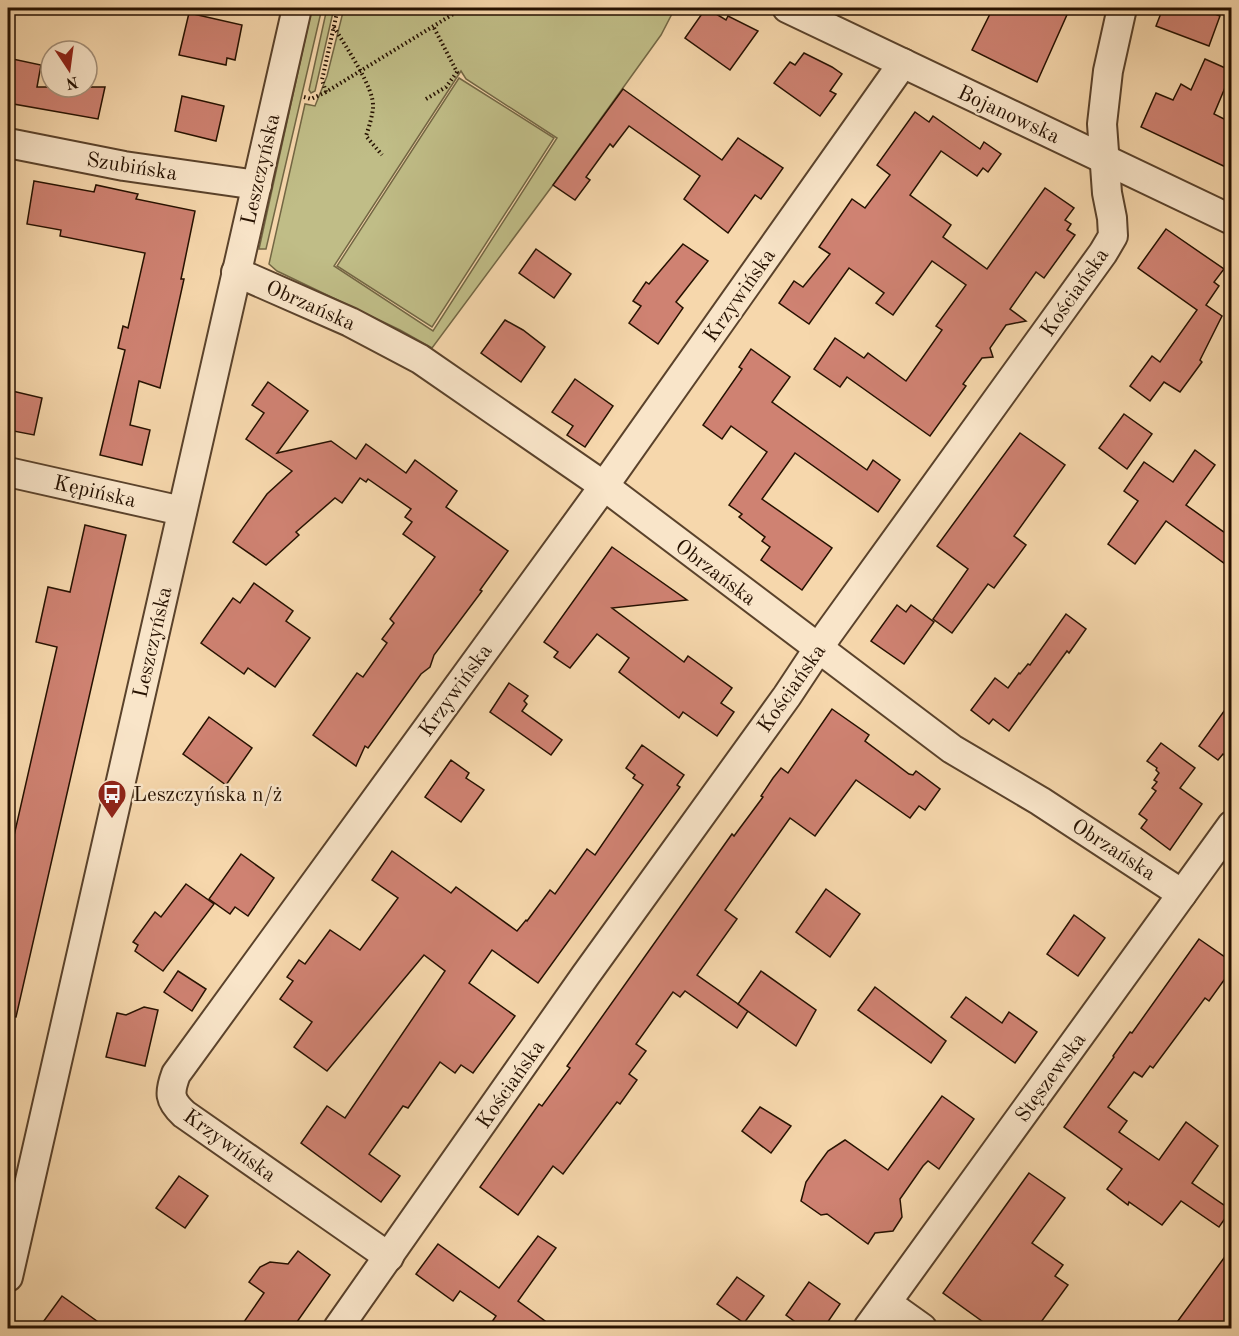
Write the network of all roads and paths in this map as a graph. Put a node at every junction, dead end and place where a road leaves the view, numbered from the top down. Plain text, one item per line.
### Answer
1 (297, 8) edge
2 (338, 8) edge
3 (446, 8) edge
4 (463, 8) edge
5 (787, 8) edge
6 (1122, 8) edge
7 (450, 15) junction
8 (433, 26) junction
9 (334, 27) junction
10 (903, 63) junction
11 (359, 71) junction
12 (326, 92) junction
13 (303, 97) dead end
14 (426, 99) dead end
15 (8, 143) edge
16 (382, 155) dead end
17 (1106, 159) junction
18 (257, 185) junction
19 (1232, 220) edge
20 (236, 272) junction
21 (8, 472) edge
22 (603, 486) junction
23 (182, 510) junction
24 (818, 649) junction
25 (1232, 825) edge
26 (1182, 894) junction
27 (389, 1257) junction
28 (8, 1277) edge
29 (886, 1303) junction
30 (338, 1329) edge
31 (868, 1329) edge
32 (922, 1329) edge

1 - 18 street, Leszczyńska
2 - 9 path
3 - 7 path
4 - 7 path
5 - 10 street, Bojanowska
6 - 17 street, Kościańska
7 - 8 path
8 - 11 path
8 - 14 path
9 - 11 path
9 - 12 path
10 - 17 street, Bojanowska
10 - 22 street, Krzywińska
11 - 12 path
11 - 16 path
12 - 13 path
15 - 18 street, Szubińska
17 - 19 street, Bojanowska
17 - 24 street, Kościańska
18 - 20 street, Leszczyńska
20 - 22 street, Obrzańska
20 - 23 street, Leszczyńska
21 - 23 street, Kępińska
22 - 24 street, Obrzańska
22 - 27 street, Krzywińska
23 - 28 street, Leszczyńska
24 - 26 street, Obrzańska
24 - 27 street, Kościańska
25 - 26 street, Stęszewska
26 - 29 street, Stęszewska
27 - 30 street, Kościańska
29 - 31 street, Stęszewska
29 - 32 street

